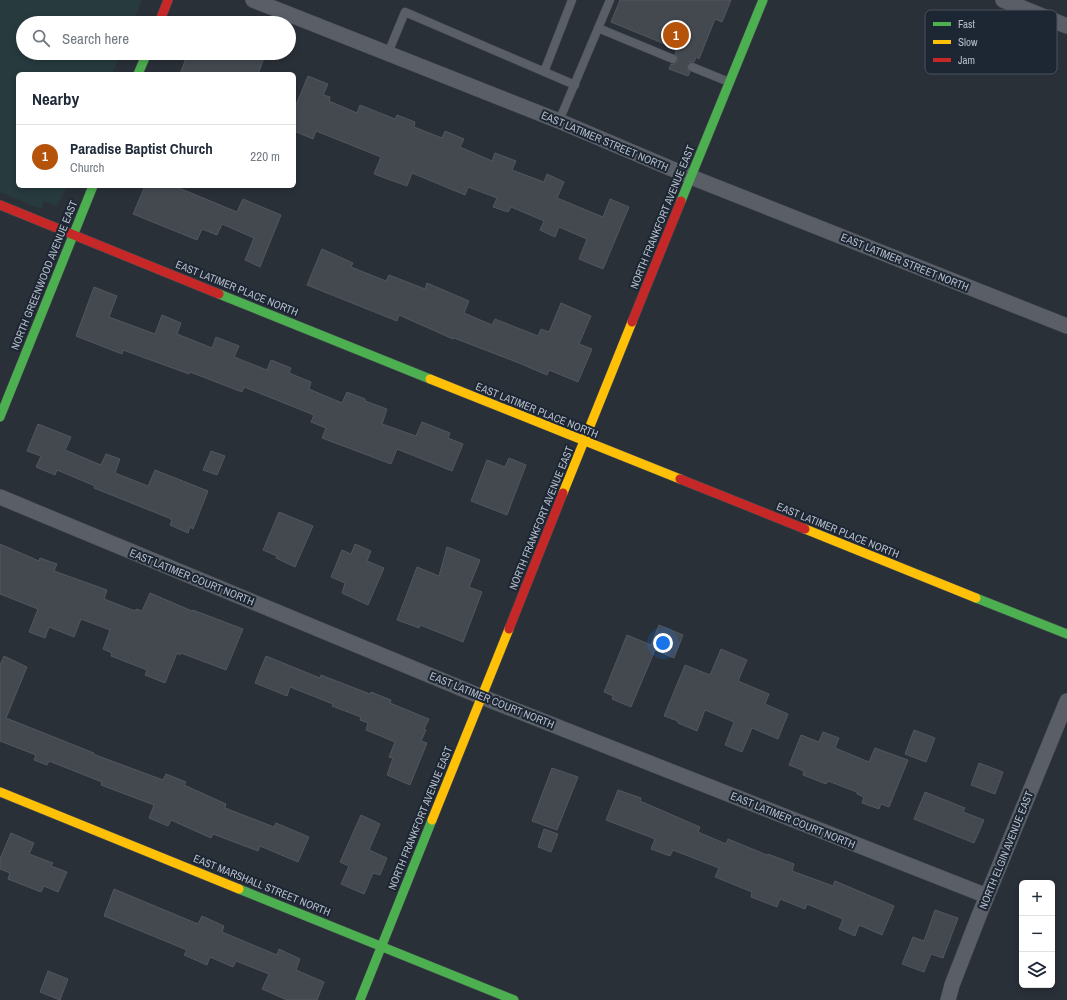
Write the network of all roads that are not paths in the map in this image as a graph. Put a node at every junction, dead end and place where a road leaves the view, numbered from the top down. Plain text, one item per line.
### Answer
1 (168, 0) edge
2 (253, 0) edge
3 (572, 0) edge
4 (610, 0) edge
5 (763, 0) edge
6 (1003, 0) edge
7 (1028, 10) edge
8 (162, 16) edge
9 (294, 16) edge
10 (296, 17) edge
11 (1057, 22) edge
12 (1067, 26) edge
13 (598, 28) junction
14 (388, 53) junction
15 (673, 59) dead end
16 (144, 60) edge
17 (692, 67) dead end
18 (139, 72) edge
19 (544, 72) junction
20 (730, 83) junction
21 (574, 85) junction
22 (559, 121) junction
23 (691, 177) junction
24 (92, 188) edge
25 (0, 204) edge
26 (73, 234) junction
27 (1067, 326) edge
28 (0, 417) edge
29 (584, 442) junction
30 (0, 497) edge
31 (1067, 634) edge
32 (482, 697) junction
33 (1067, 700) edge
34 (0, 792) edge
35 (987, 896) junction
36 (381, 946) junction
37 (360, 1000) edge
38 (514, 1000) edge
39 (948, 1000) edge

1 - 8 street
2 - 9 street, EAST LATIMER STREET NORTH
3 - 19 lane
4 - 13 lane
5 - 20 street, NORTH FRANKFORT AVENUE EAST
6 - 7 street
10 - 14 street, EAST LATIMER STREET NORTH
11 - 12 street
13 - 15 lane
13 - 21 lane
14 - 19 lane
14 - 22 street, EAST LATIMER STREET NORTH
16 - 18 street
17 - 20 lane
19 - 21 lane
20 - 23 street, NORTH FRANKFORT AVENUE EAST
21 - 22 lane
22 - 23 street, EAST LATIMER STREET NORTH
23 - 27 street, EAST LATIMER STREET NORTH
23 - 29 street, NORTH FRANKFORT AVENUE EAST
24 - 26 street, NORTH GREENWOOD AVENUE EAST
25 - 26 street, EAST LATIMER PLACE NORTH
26 - 28 street, NORTH GREENWOOD AVENUE EAST
26 - 29 street, EAST LATIMER PLACE NORTH
29 - 31 street, EAST LATIMER PLACE NORTH
29 - 32 street, NORTH FRANKFORT AVENUE EAST
30 - 32 street, EAST LATIMER COURT NORTH
32 - 35 street, EAST LATIMER COURT NORTH
32 - 36 street, NORTH FRANKFORT AVENUE EAST
33 - 35 street, NORTH ELGIN AVENUE EAST
34 - 36 street, EAST MARSHALL STREET NORTH
35 - 39 street, NORTH ELGIN AVENUE EAST
36 - 37 street, NORTH FRANKFORT AVENUE EAST
36 - 38 street, EAST MARSHALL STREET NORTH

